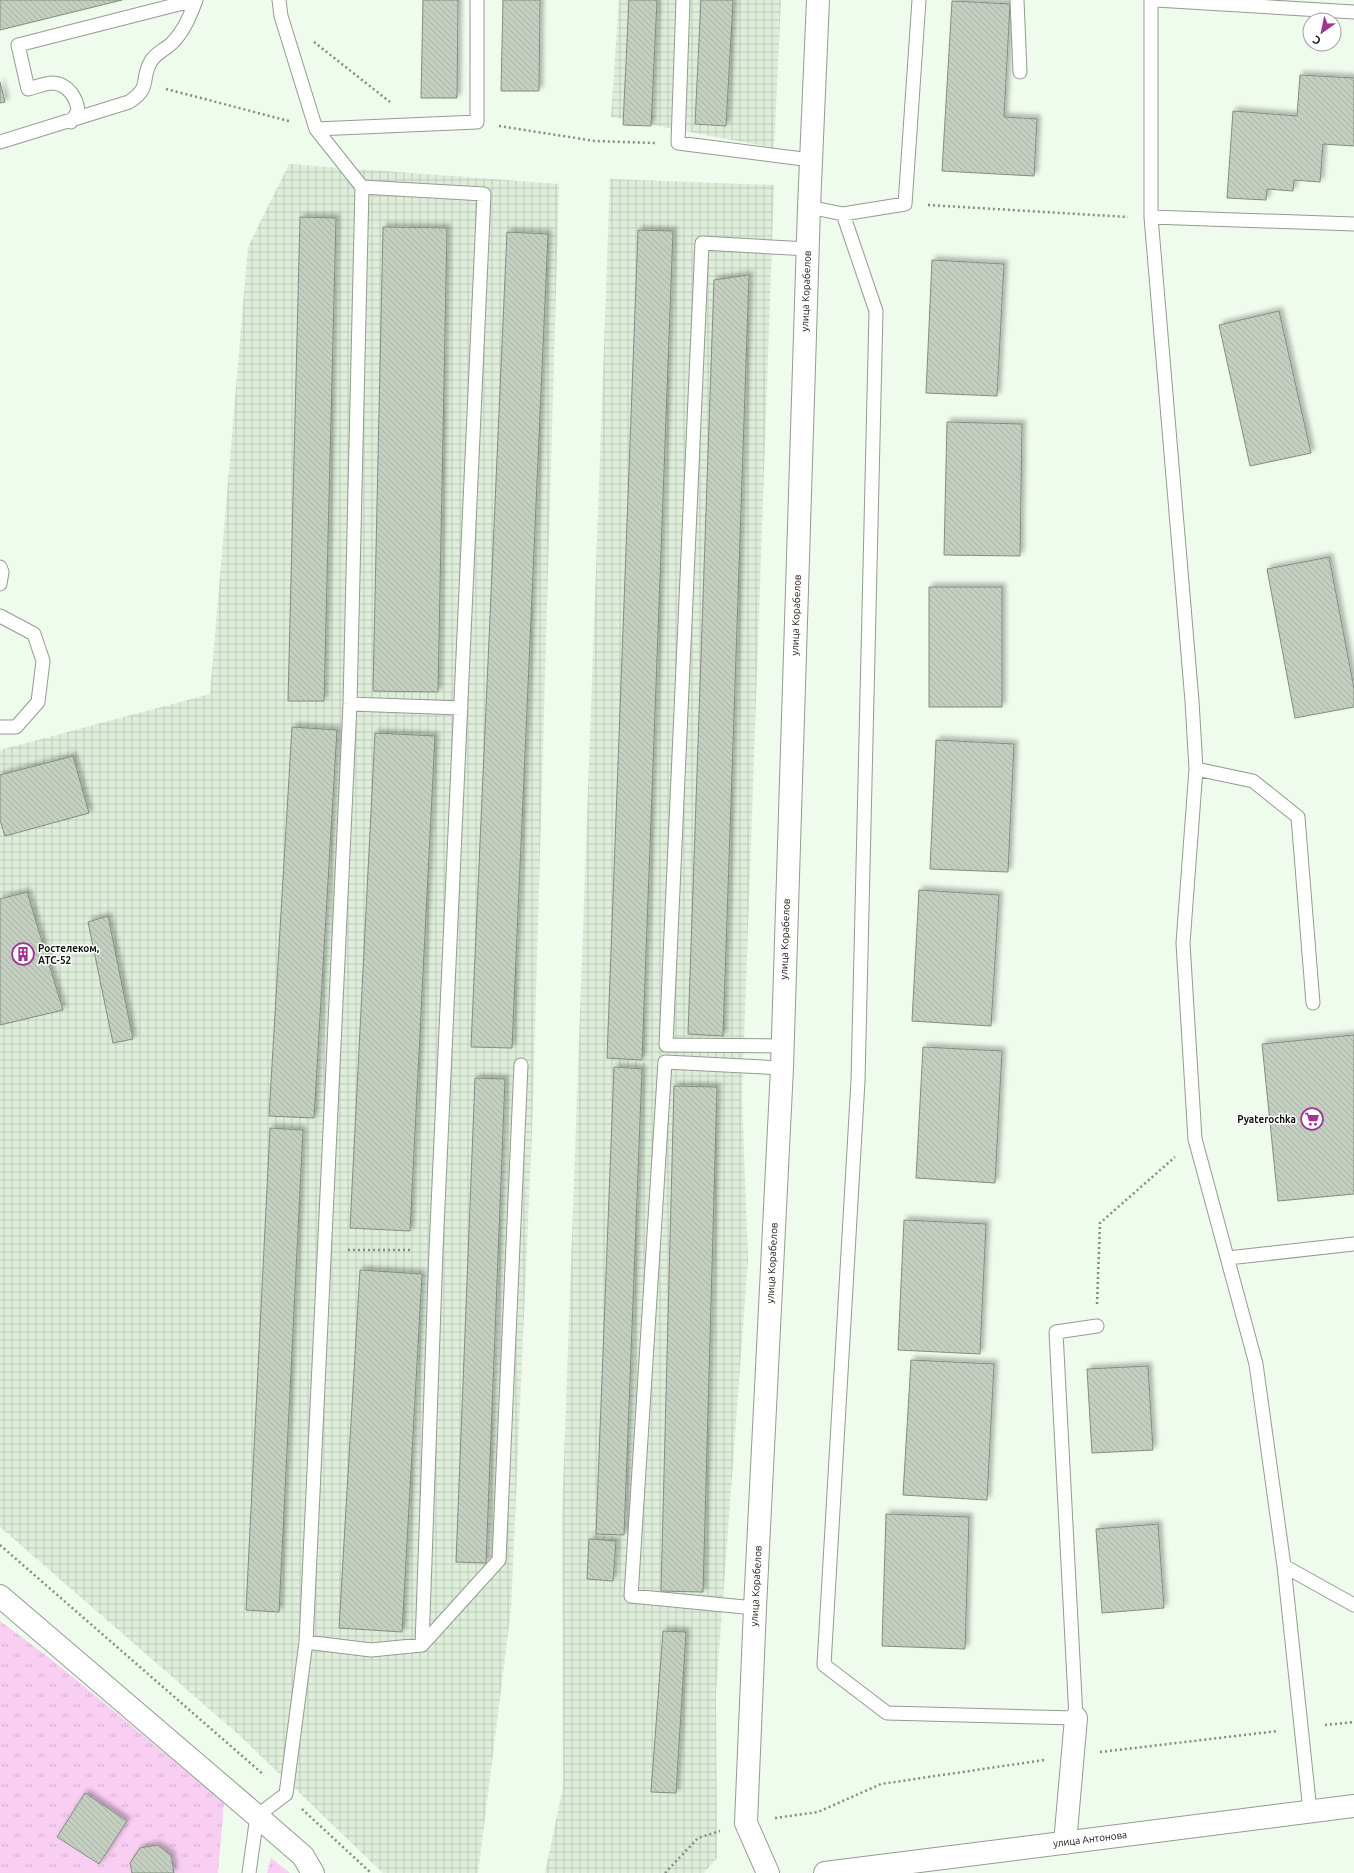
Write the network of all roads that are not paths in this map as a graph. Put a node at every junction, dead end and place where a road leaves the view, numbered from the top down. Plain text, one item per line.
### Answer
1 (196, 0) edge
2 (279, 0) edge
3 (477, 0) edge
4 (683, 0) edge
5 (818, 0) edge
6 (919, 0) edge
7 (1017, 0) edge
8 (1151, 0) edge
9 (1156, 0) edge
10 (1354, 12) edge
11 (1020, 72) dead end
12 (71, 122) junction
13 (316, 129) junction
14 (0, 142) edge
15 (811, 160) junction
16 (362, 187) junction
17 (809, 207) junction
18 (843, 214) junction
19 (1151, 217) junction
20 (1354, 224) edge
21 (808, 249) junction
22 (0, 567) edge
23 (0, 584) edge
24 (0, 616) edge
25 (350, 704) junction
26 (461, 708) junction
27 (0, 727) edge
28 (1196, 769) junction
29 (1313, 1003) dead end
30 (782, 1046) junction
31 (521, 1065) dead end
32 (782, 1068) junction
33 (1354, 1244) edge
34 (1228, 1258) junction
35 (1097, 1326) road end
36 (1284, 1566) junction
37 (0, 1596) edge
38 (1354, 1605) edge
39 (755, 1608) junction
40 (306, 1642) junction
41 (422, 1645) junction
42 (1076, 1718) junction
43 (1354, 1806) edge
44 (1310, 1811) junction
45 (257, 1816) junction
46 (1065, 1842) junction
47 (249, 1873) edge
48 (313, 1873) edge
49 (768, 1873) edge
50 (825, 1873) edge

1 - 12 lane
1 - 12 lane
2 - 13 lane
3 - 13 lane
4 - 15 lane
5 - 15 street, улица Корабелов
6 - 18 lane
7 - 11 lane
8 - 19 lane
9 - 10 lane
12 - 14 lane
13 - 16 lane
15 - 17 street, улица Корабелов
16 - 25 lane
16 - 26 lane
17 - 18 lane
17 - 21 street, улица Корабелов
18 - 42 lane
19 - 20 lane
19 - 28 lane
21 - 30 street, улица Корабелов
21 - 30 lane
22 - 23 lane
24 - 27 lane
25 - 26 lane
25 - 40 lane
26 - 41 lane
28 - 29 lane
28 - 34 lane
30 - 32 street, улица Корабелов
31 - 41 lane
32 - 39 street, улица Корабелов
32 - 39 lane
33 - 34 lane
34 - 36 lane
35 - 42 lane
36 - 38 lane
36 - 44 lane
37 - 45 street
39 - 49 street, улица Корабелов
40 - 41 lane
40 - 45 lane
42 - 46 street
43 - 44 street, улица Антонова
44 - 46 street, улица Антонова
45 - 47 lane
45 - 48 street
46 - 50 street, улица Антонова

